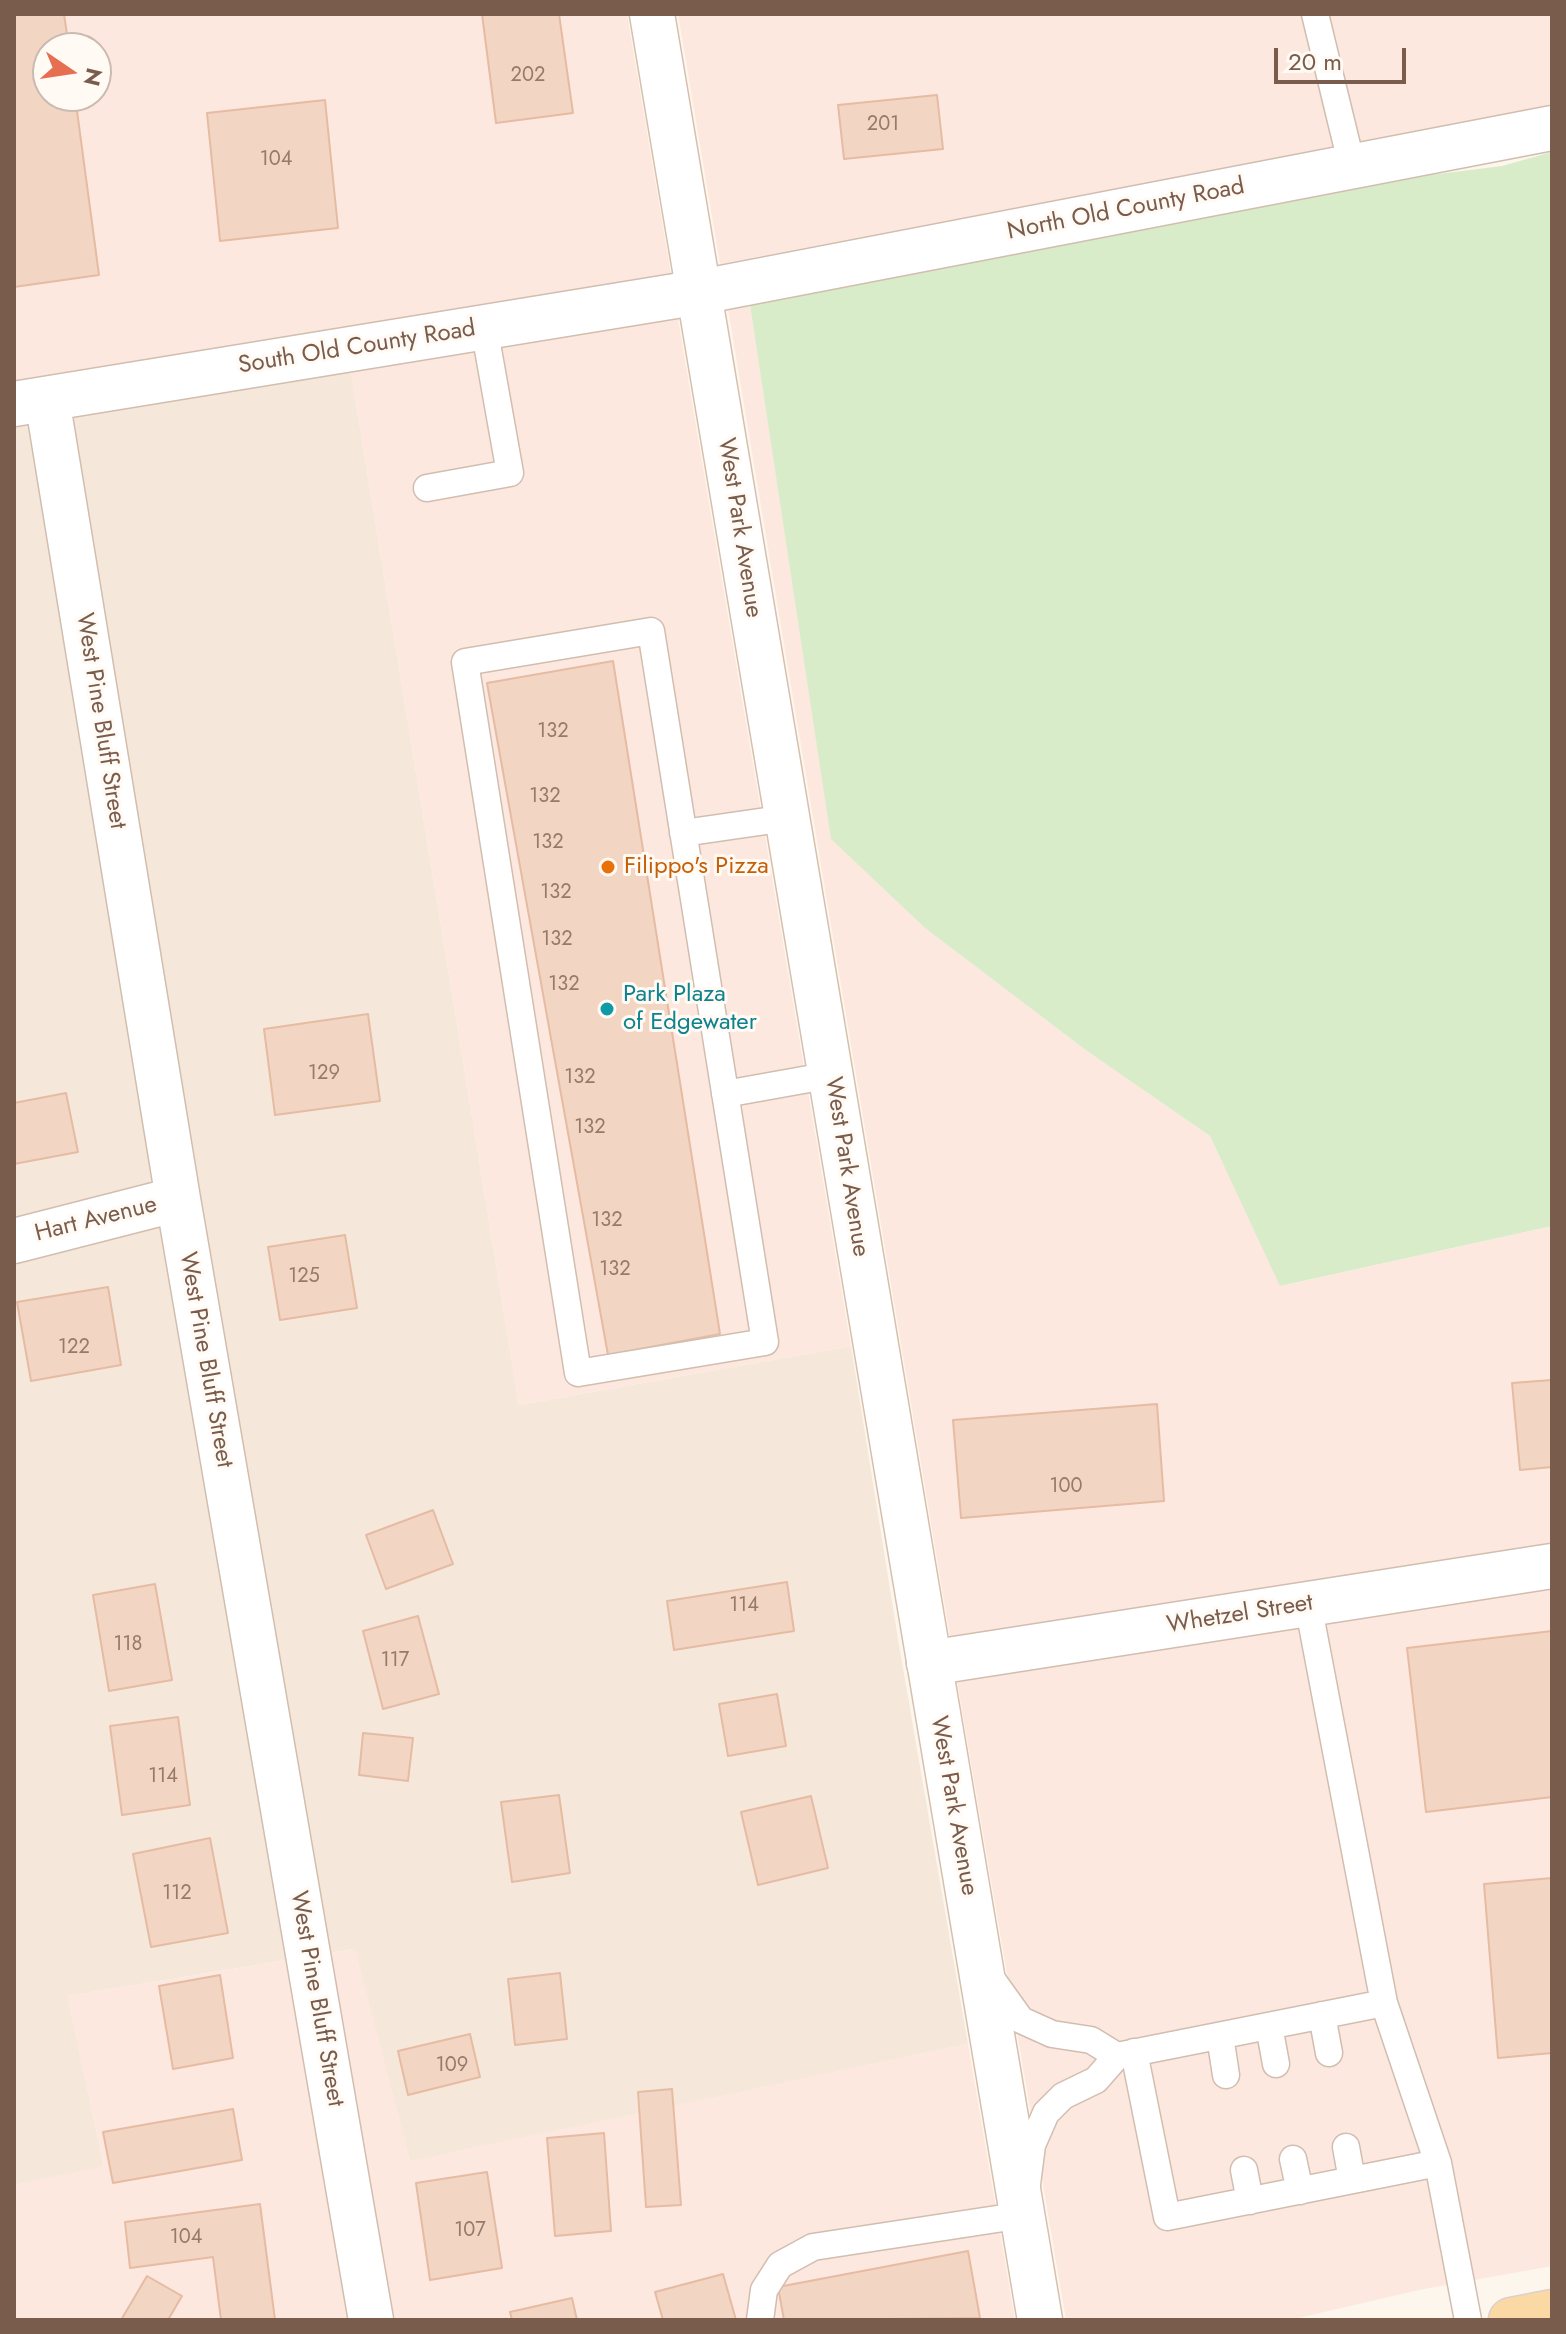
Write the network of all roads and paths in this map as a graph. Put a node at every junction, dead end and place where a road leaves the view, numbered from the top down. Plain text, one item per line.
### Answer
1 (652, 14) edge
2 (1315, 14) edge
3 (1552, 128) edge
4 (1352, 166) junction
5 (700, 292) junction
6 (484, 327) junction
7 (31, 402) edge
8 (427, 488) dead end
9 (787, 818) junction
10 (683, 833) junction
11 (831, 1075) junction
12 (725, 1094) junction
13 (178, 1199) junction
14 (14, 1241) edge
15 (1552, 1566) edge
16 (1308, 1604) junction
17 (929, 1663) junction
18 (980, 1963) junction
19 (1384, 2003) junction
20 (1322, 2015) junction
21 (1269, 2026) junction
22 (1220, 2036) junction
23 (1329, 2053) dead end
24 (1126, 2054) junction
25 (1276, 2064) dead end
26 (1226, 2075) dead end
27 (1346, 2147) dead end
28 (1293, 2159) dead end
29 (1438, 2163) junction
30 (1244, 2170) dead end
31 (1352, 2180) junction
32 (1300, 2191) junction
33 (1250, 2201) junction
34 (1023, 2215) junction
35 (1552, 2312) edge
36 (371, 2320) edge
37 (760, 2320) edge
38 (1040, 2320) edge
39 (1468, 2320) edge
40 (1511, 2320) edge

1 - 5 street, West Park Avenue
2 - 4 lane
3 - 4 street, North Old County Road
4 - 5 street, North Old County Road
5 - 6 street, South Old County Road
5 - 9 street, West Park Avenue
6 - 7 street, South Old County Road
6 - 8 lane
7 - 13 street, West Pine Bluff Street
9 - 10 lane
9 - 11 street, West Park Avenue
10 - 12 lane
10 - 12 lane
11 - 12 lane
11 - 17 street, West Park Avenue
13 - 14 street, Hart Avenue
13 - 36 street, West Pine Bluff Street
15 - 16 street, Whetzel Street
16 - 17 street, Whetzel Street
16 - 19 lane
17 - 18 street, West Park Avenue
18 - 24 lane
18 - 34 street, West Park Avenue
19 - 20 lane
19 - 29 lane
20 - 21 lane
20 - 23 lane
21 - 22 lane
21 - 25 lane
22 - 24 lane
22 - 26 lane
24 - 33 lane
24 - 34 lane
27 - 31 lane
28 - 32 lane
29 - 31 lane
29 - 39 lane
30 - 33 lane
31 - 32 lane
32 - 33 lane
34 - 37 lane
34 - 38 street, West Park Avenue
35 - 40 main road

